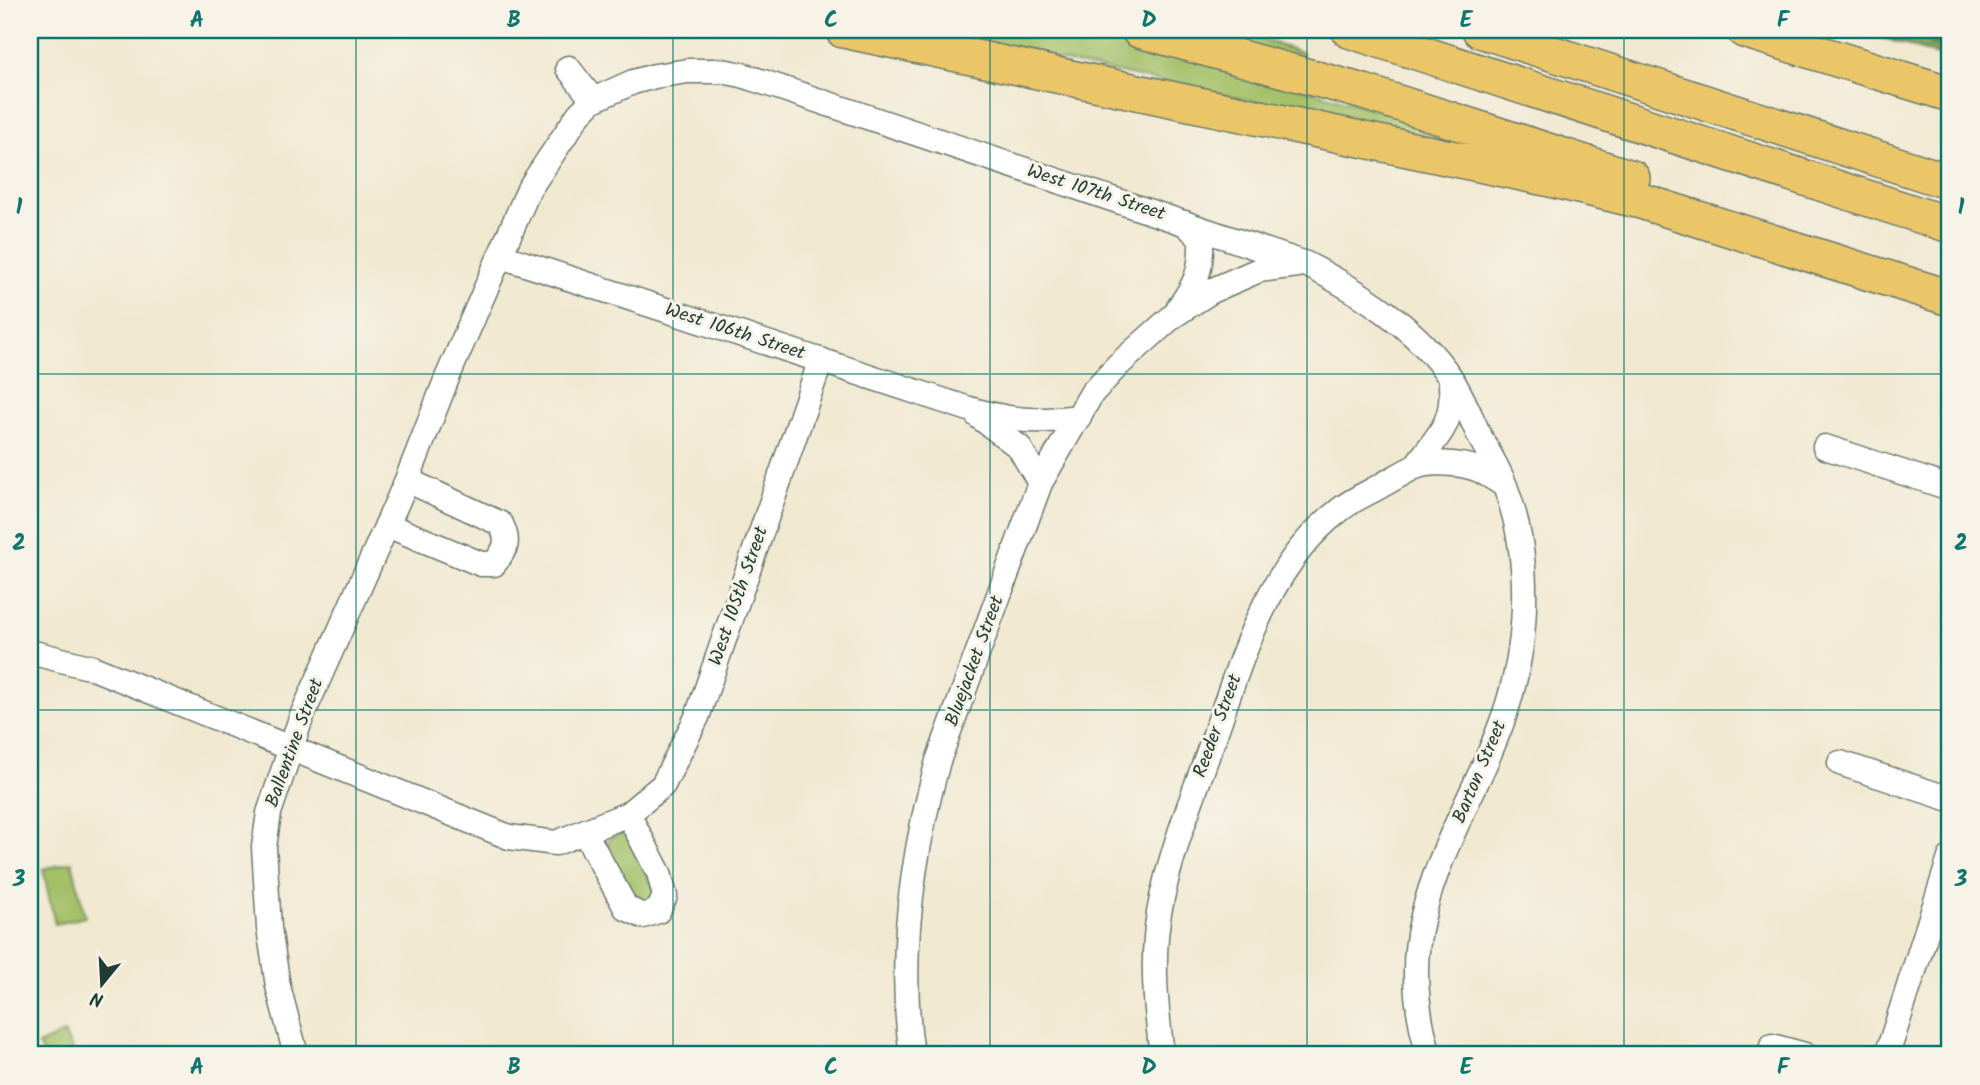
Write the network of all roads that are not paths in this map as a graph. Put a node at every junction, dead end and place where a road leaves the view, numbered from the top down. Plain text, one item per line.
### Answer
1 (843, 30) edge
2 (1139, 30) edge
3 (1349, 30) edge
4 (1479, 30) edge
5 (1744, 30) edge
6 (568, 68) dead end
7 (1950, 94) edge
8 (593, 100) junction
9 (1950, 182) edge
10 (1185, 223) junction
11 (1950, 225) edge
12 (501, 256) junction
13 (1306, 264) junction
14 (1845, 264) junction
15 (1950, 298) edge
16 (1172, 316) junction
17 (821, 360) junction
18 (1451, 378) junction
19 (970, 409) junction
20 (1079, 417) junction
21 (1825, 447) dead end
22 (1415, 467) junction
23 (407, 480) junction
24 (1040, 483) junction
25 (1505, 486) junction
26 (1950, 488) edge
27 (387, 525) junction
28 (30, 652) edge
29 (290, 748) junction
30 (1840, 764) dead end
31 (1950, 799) edge
32 (628, 814) junction
33 (585, 833) junction
34 (1950, 858) edge
35 (1772, 1046) dead end
36 (296, 1055) edge
37 (912, 1055) edge
38 (1162, 1055) edge
39 (1429, 1055) edge
40 (1805, 1055) edge
41 (1887, 1055) edge

1 - 14 highway
2 - 14 highway
3 - 11 highway
4 - 9 highway
5 - 7 highway
6 - 8 street
8 - 10 street, West 107th Street
8 - 12 street, Ballentine Street
10 - 13 street, West 107th Street
10 - 16 street, Bluejacket Street
12 - 17 street, West 106th Street
12 - 23 street, Ballentine Street
13 - 16 street, Bluejacket Street
13 - 18 street, West 107th Street
14 - 15 highway
16 - 20 street, Bluejacket Street
17 - 19 street, West 106th Street
17 - 32 street, West 105th Street
18 - 22 street, Reeder Street
18 - 25 street, West 107th Street
19 - 20 street, West 106th Street
19 - 24 street, West 106th Street
20 - 24 street, Bluejacket Street
21 - 26 street
22 - 25 street, Reeder Street
22 - 38 street, Reeder Street
23 - 27 street, Ballentine Street
23 - 27 street
24 - 37 street, Bluejacket Street
25 - 39 street, Barton Street
27 - 29 street, Ballentine Street
28 - 29 street, West 105th Street
29 - 33 street, West 105th Street
29 - 36 street, Ballentine Street
30 - 31 street
32 - 33 street, West 105th Street
32 - 33 street
34 - 41 street
35 - 40 street

